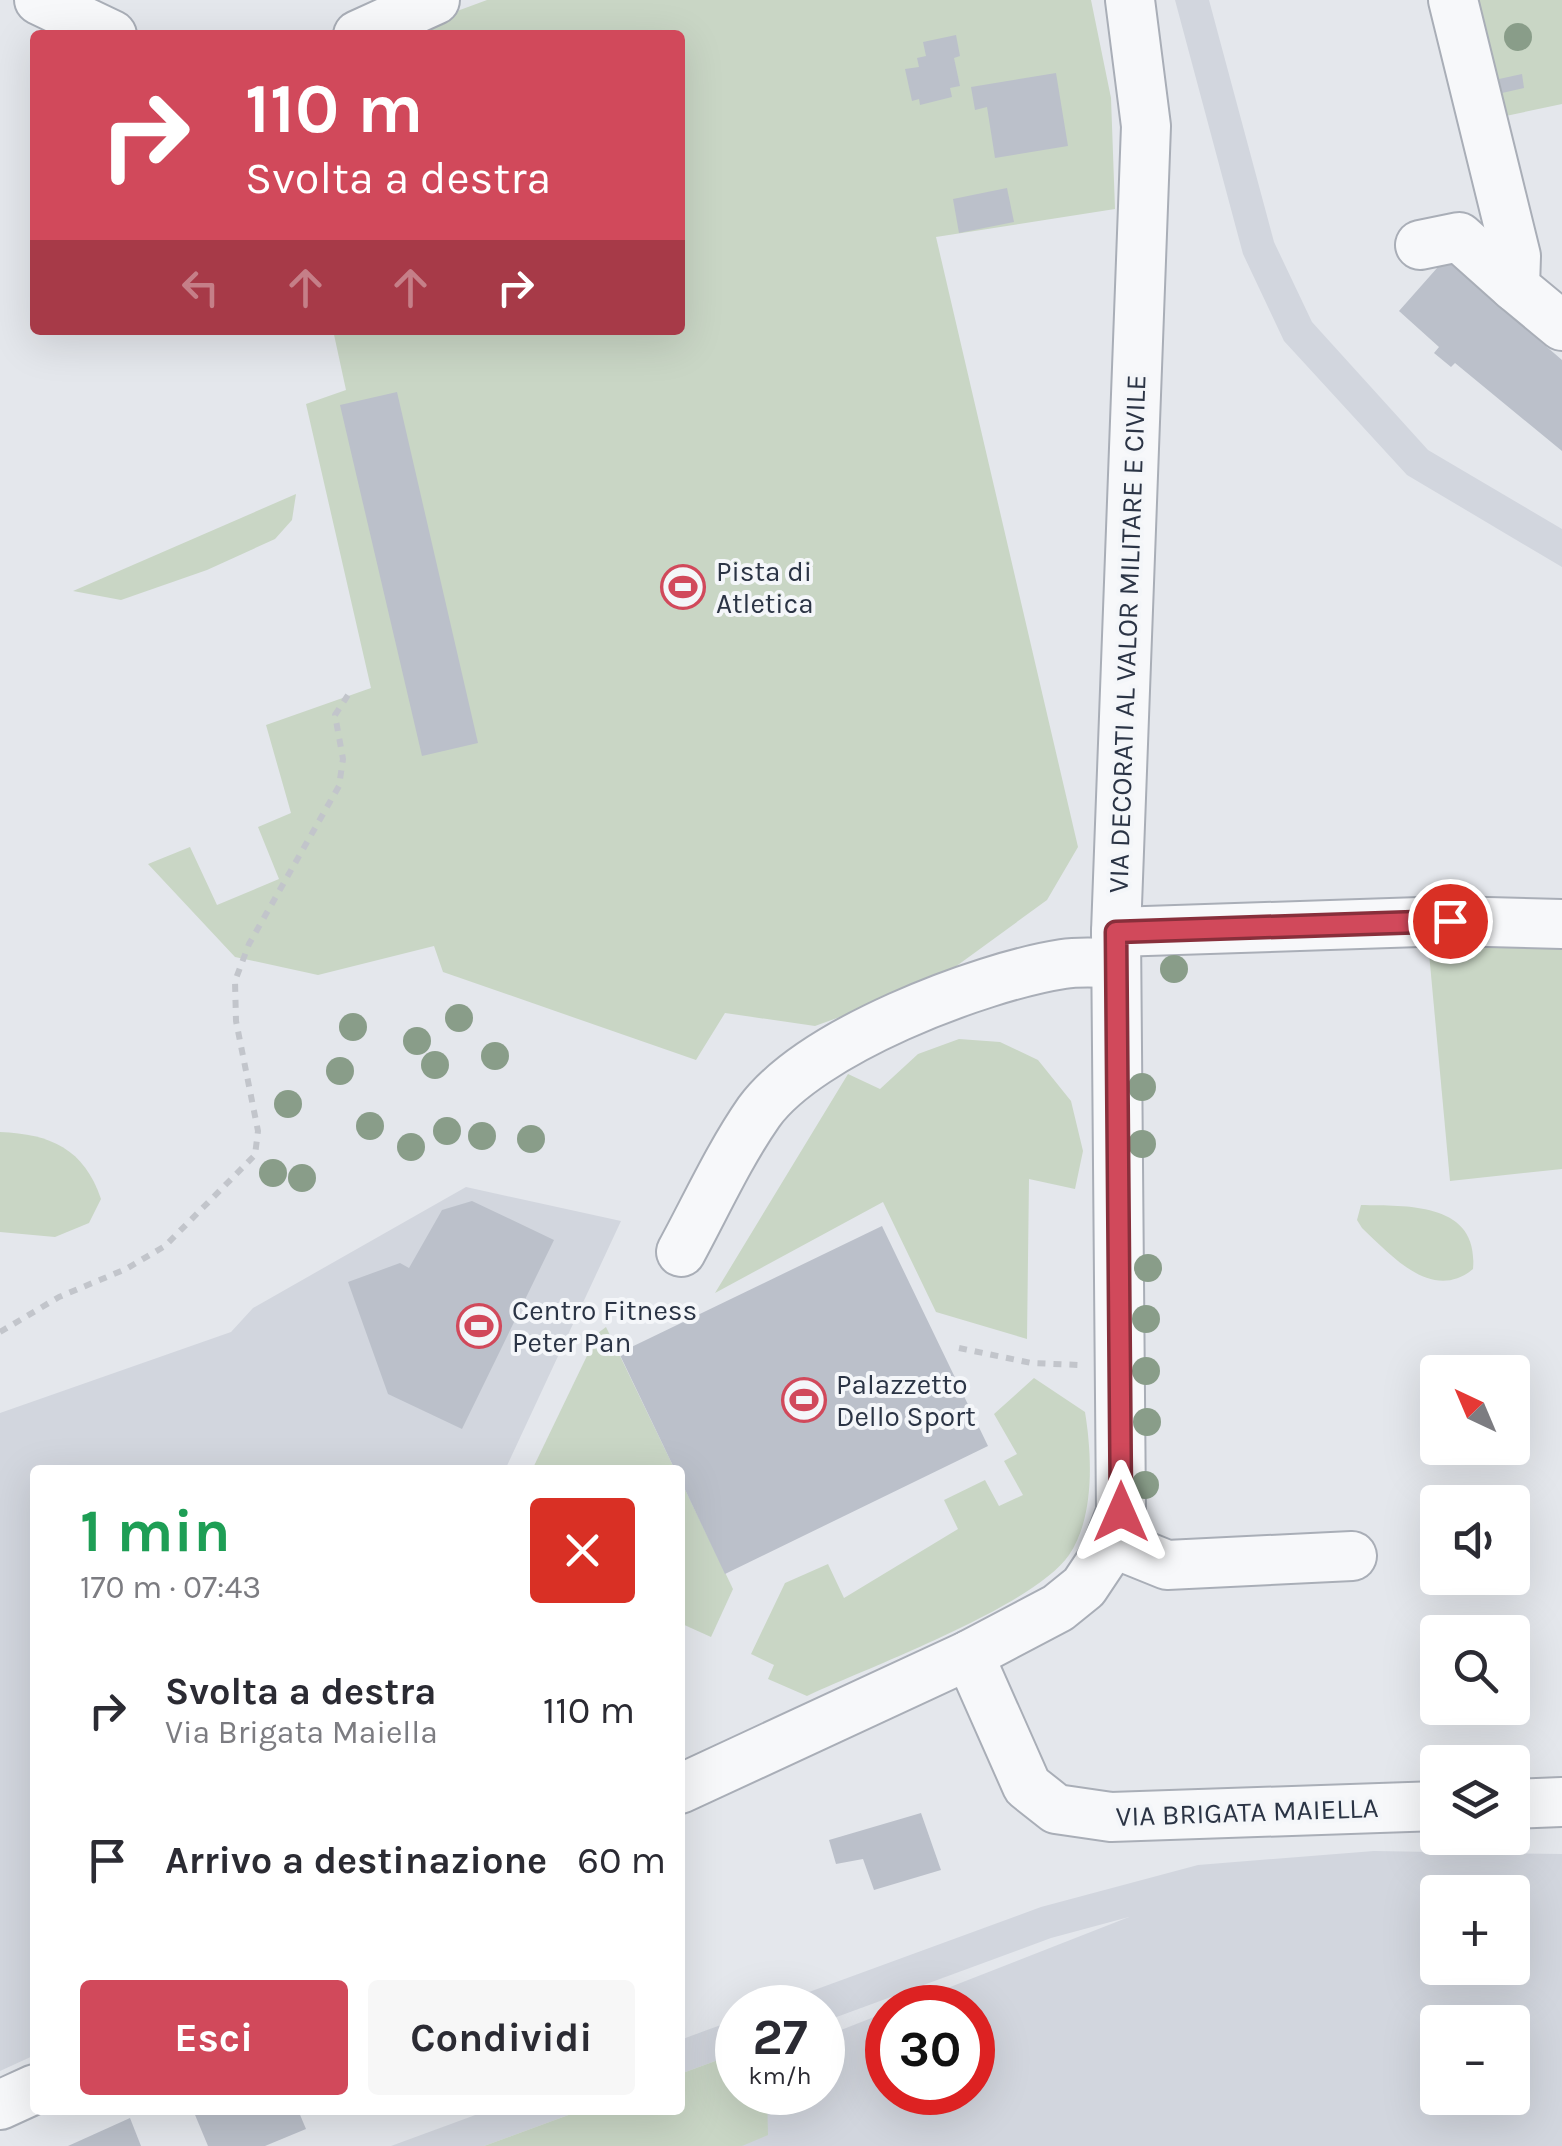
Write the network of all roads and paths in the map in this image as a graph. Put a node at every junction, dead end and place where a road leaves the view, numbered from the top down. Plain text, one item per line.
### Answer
1 (39, 0) edge
2 (435, 0) edge
3 (1130, 0) edge
4 (1453, 0) edge
5 (102, 30) edge
6 (369, 30) edge
7 (1420, 245) dead end
8 (1516, 271) junction
9 (1562, 326) edge
10 (348, 696) dead end
11 (1562, 924) edge
12 (1116, 948) junction
13 (681, 1252) dead end
14 (0, 1332) edge
15 (959, 1348) dead end
16 (1120, 1366) junction
17 (1110, 1542) junction
18 (1352, 1556) dead end
19 (969, 1656) junction
20 (685, 1786) edge
21 (1562, 1802) edge
22 (1530, 1803) edge
23 (1420, 1807) edge
24 (30, 2091) edge
25 (0, 2105) edge

1 - 5 street
2 - 6 street
3 - 12 street, VIA DECORATI AL VALOR MILITARE E CIVILE
4 - 8 street
7 - 8 street
8 - 9 street
10 - 14 path
11 - 12 street
12 - 13 street
12 - 16 street, VIA DECORATI AL VALOR MILITARE E CIVILE
15 - 16 path
16 - 17 street, VIA DECORATI AL VALOR MILITARE E CIVILE
17 - 18 street
17 - 19 street, VIA DECORATI AL VALOR MILITARE E CIVILE
19 - 20 street, VIA DECORATI AL VALOR MILITARE E CIVILE
19 - 23 street, VIA BRIGATA MAIELLA
21 - 22 street
24 - 25 street

